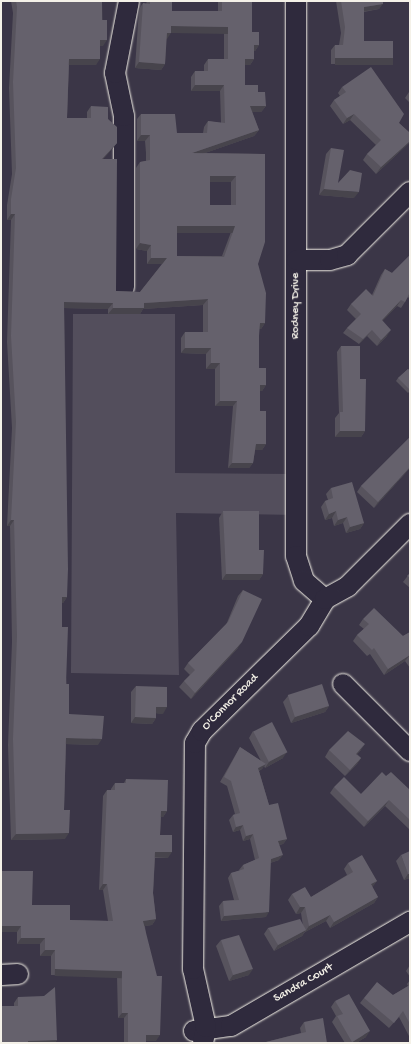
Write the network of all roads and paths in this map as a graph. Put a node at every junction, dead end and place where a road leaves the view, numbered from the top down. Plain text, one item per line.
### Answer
1 (129, 1) edge
2 (296, 1) edge
3 (410, 192) edge
4 (297, 260) junction
5 (124, 287) dead end
6 (410, 524) edge
7 (325, 599) junction
8 (343, 684) dead end
9 (410, 751) edge
10 (410, 922) edge
11 (199, 1037) edge

1 - 5 street
2 - 4 street, Rodney Drive
3 - 4 street
4 - 7 street, Rodney Drive
6 - 7 street, O'Connor Road
7 - 11 street, O'Connor Road
8 - 9 street
10 - 11 street, Sandra Court

